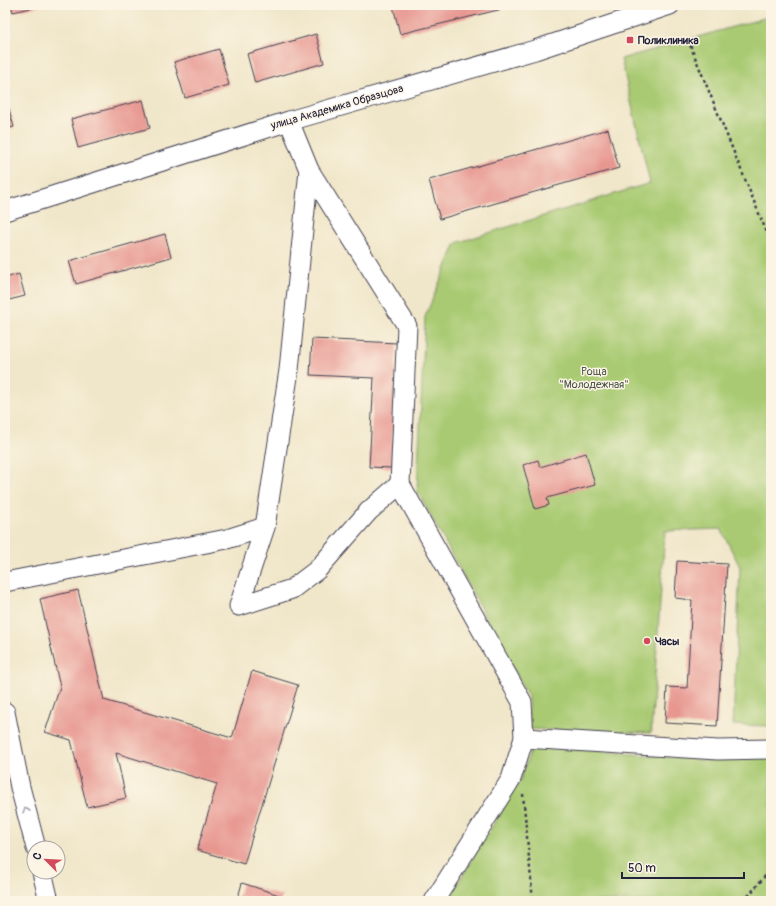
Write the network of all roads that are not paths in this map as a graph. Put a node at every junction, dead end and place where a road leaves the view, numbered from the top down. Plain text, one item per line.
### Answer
1 (670, 5) edge
2 (289, 121) junction
3 (308, 170) junction
4 (5, 211) edge
5 (400, 484) junction
6 (265, 527) junction
7 (5, 582) edge
8 (5, 712) edge
9 (524, 738) junction
10 (771, 749) edge
11 (13, 790) edge
12 (33, 840) edge
13 (44, 880) edge
14 (49, 901) edge
15 (434, 901) edge

1 - 2 street, улица Академика Образцова
2 - 3 street
2 - 4 street, улица Академика Образцова
3 - 5 street
3 - 6 street
5 - 6 street
5 - 9 street
6 - 7 street
8 - 11 street
9 - 10 street
9 - 15 street
12 -> 11 street
13 - 14 street

